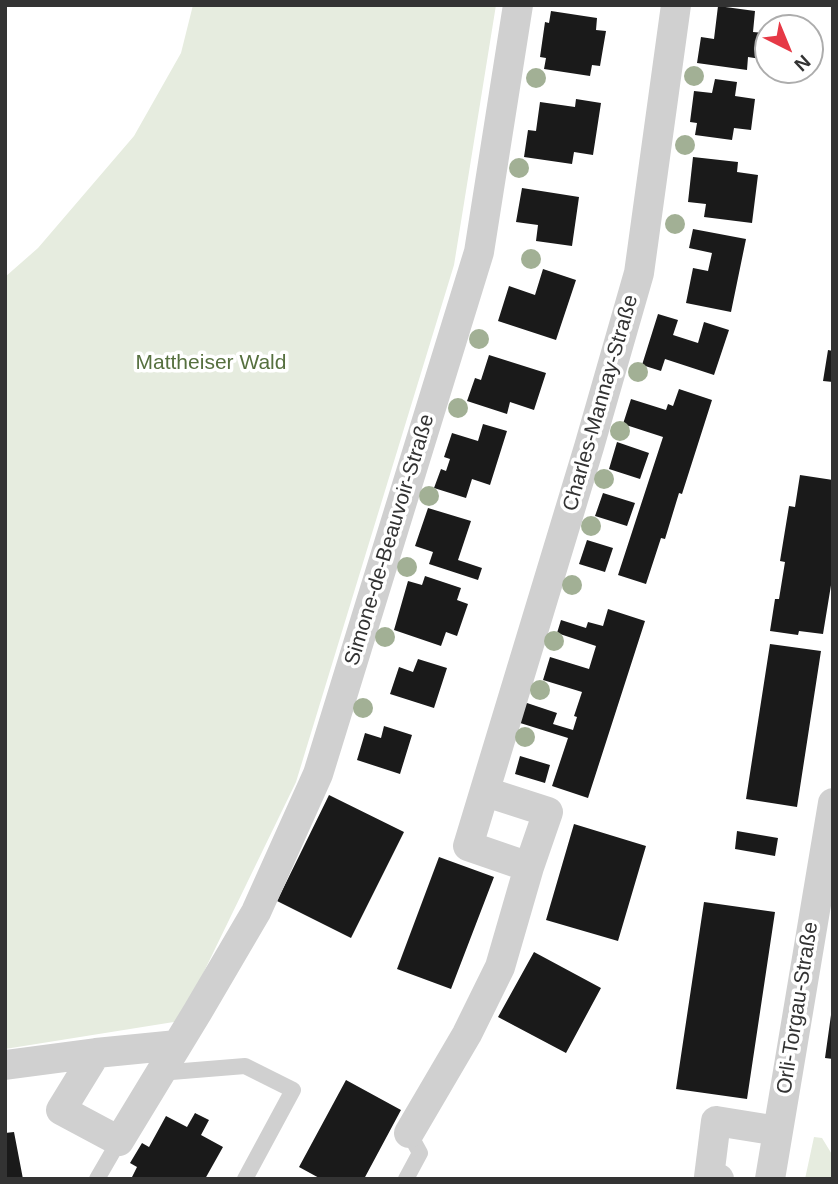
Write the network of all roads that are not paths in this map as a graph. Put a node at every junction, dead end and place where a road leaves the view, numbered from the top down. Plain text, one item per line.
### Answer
1 (518, 5) edge
2 (676, 5) edge
3 (486, 792) junction
4 (833, 803) edge
5 (529, 867) junction
6 (177, 1045) junction
7 (96, 1053) junction
8 (5, 1065) edge
9 (159, 1073) junction
10 (778, 1131) junction
11 (410, 1133) joint
12 (119, 1141) junction
13 (97, 1179) edge
14 (245, 1179) edge
15 (406, 1179) edge
16 (719, 1179) edge
17 (771, 1179) edge

1 - 6 street, Simone-de-Beauvoir-Straße
2 - 3 street, Charles-Mannay-Straße
3 - 5 street, Charles-Mannay-Straße
3 - 5 street
4 - 10 street, Orli-Torgau-Straße
5 - 11 street
6 - 7 street
6 - 9 street, Simone-de-Beauvoir-Straße
7 - 8 street
7 - 12 street
9 - 12 street, Simone-de-Beauvoir-Straße
9 - 14 lane
10 - 16 street
10 - 17 street, Orli-Torgau-Straße
11 - 15 lane
12 - 13 lane

